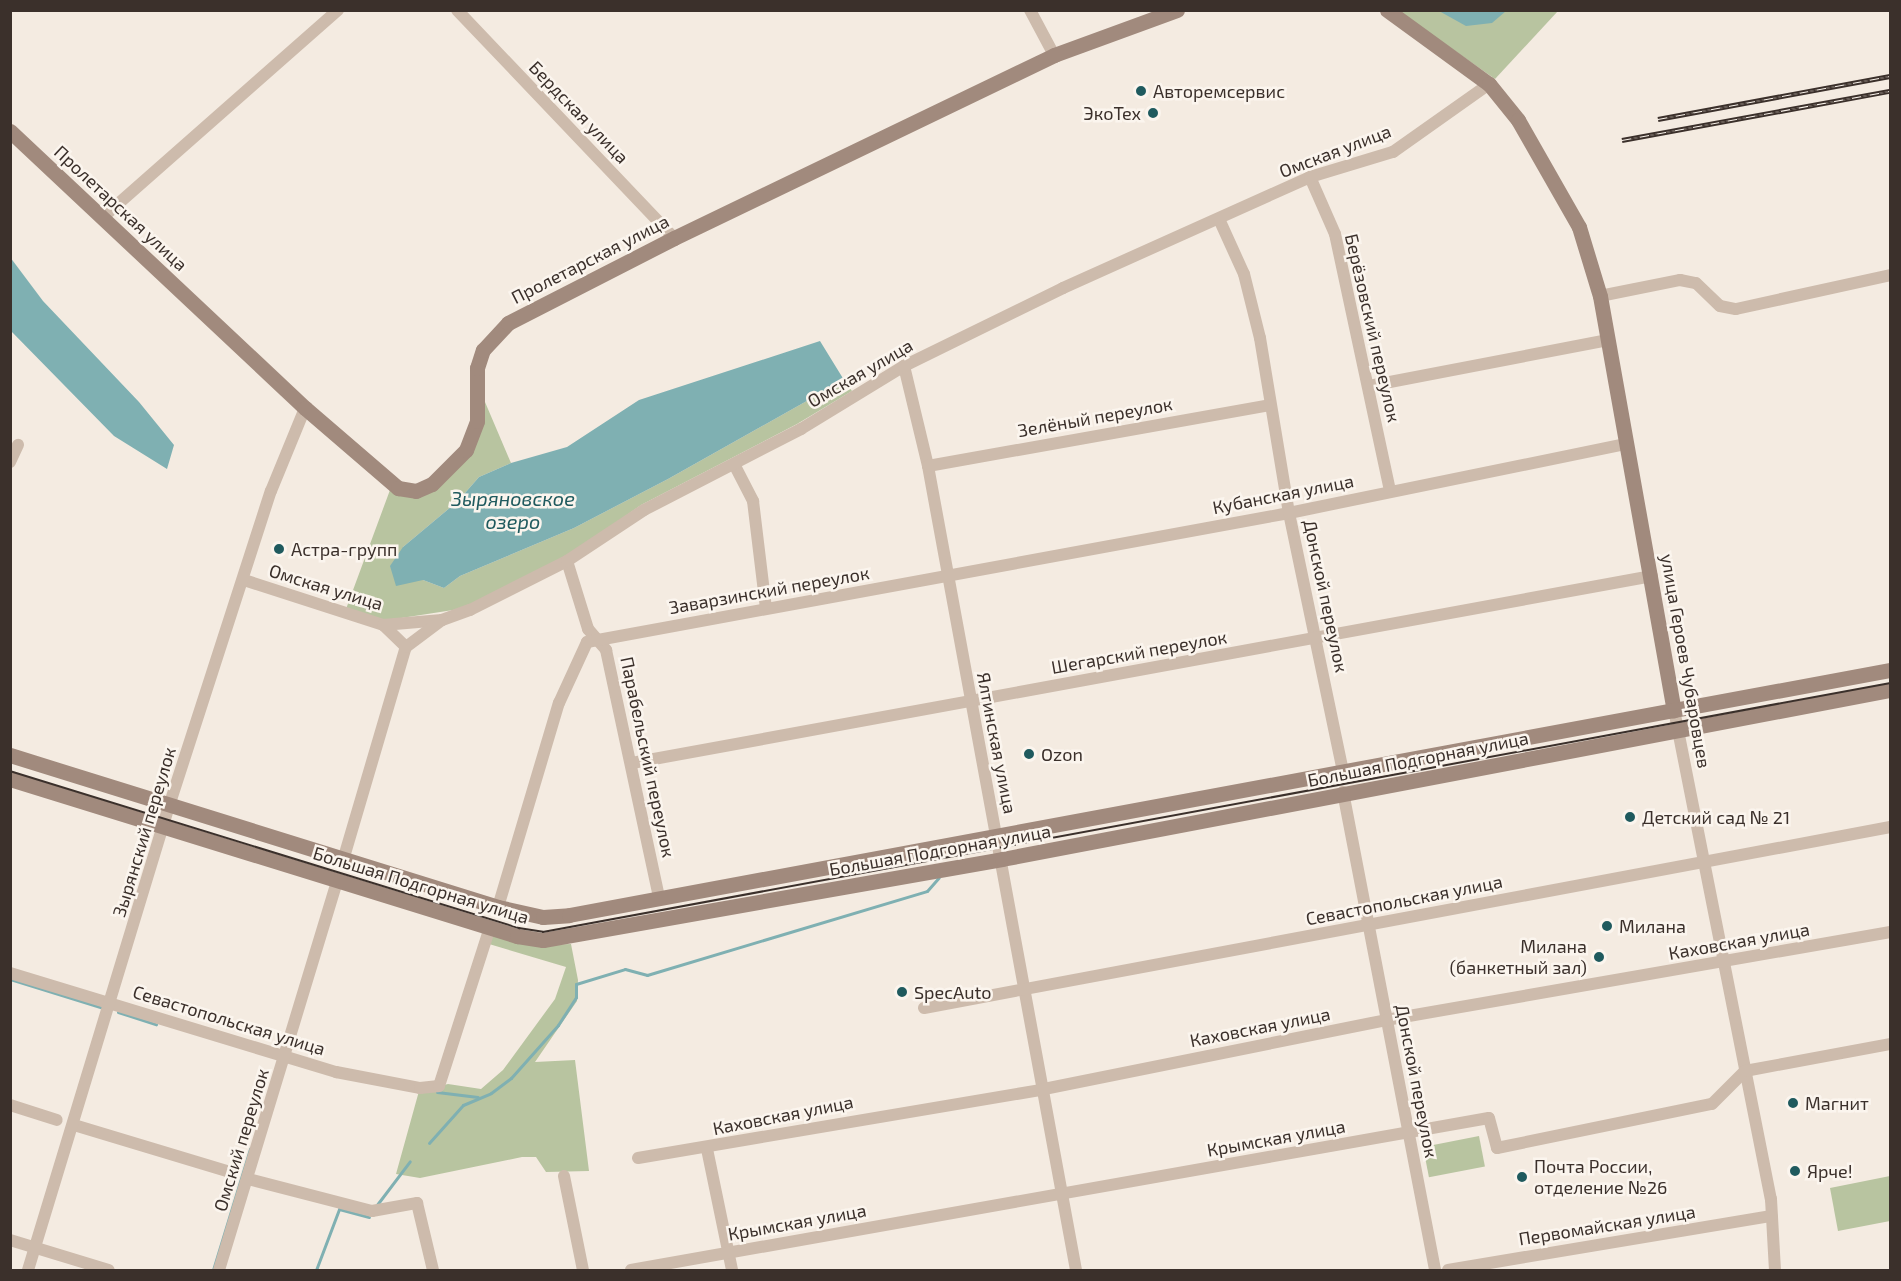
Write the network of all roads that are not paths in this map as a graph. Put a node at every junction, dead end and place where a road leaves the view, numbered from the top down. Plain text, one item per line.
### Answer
1 (338, 10) edge
2 (457, 10) edge
3 (1030, 10) edge
4 (1177, 10) edge
5 (1387, 10) edge
6 (1054, 55) junction
7 (1489, 84) junction
8 (10, 131) edge
9 (1310, 177) junction
10 (102, 218) junction
11 (1219, 219) junction
12 (674, 238) junction
13 (1890, 275) edge
14 (1600, 296) junction
15 (1607, 340) junction
16 (904, 366) junction
17 (1369, 386) junction
18 (1270, 405) junction
19 (305, 408) junction
20 (1626, 444) junction
21 (18, 445) dead end
22 (10, 462) edge
23 (734, 464) junction
24 (928, 465) junction
25 (1390, 490) junction
26 (1289, 513) junction
27 (567, 561) junction
28 (1652, 576) junction
29 (947, 578) junction
30 (244, 580) junction
31 (766, 608) junction
32 (442, 620) junction
33 (383, 626) junction
34 (1318, 638) junction
35 (597, 640) junction
36 (406, 647) junction
37 (1890, 670) edge
38 (1890, 690) edge
39 (969, 701) junction
40 (1674, 710) junction
41 (1677, 731) junction
42 (10, 755) edge
43 (632, 763) junction
44 (1343, 772) junction
45 (10, 779) edge
46 (1342, 792) junction
47 (170, 803) junction
48 (1890, 826) edge
49 (163, 827) junction
50 (997, 835) junction
51 (344, 857) junction
52 (1002, 859) junction
53 (1702, 862) junction
54 (337, 881) junction
55 (659, 898) junction
56 (498, 907) junction
57 (1368, 924) junction
58 (490, 927) junction
59 (1890, 932) edge
60 (1721, 961) junction
61 (10, 973) edge
62 (1026, 990) junction
63 (112, 1002) junction
64 (924, 1008) dead end
65 (1386, 1020) junction
66 (1890, 1044) edge
67 (287, 1055) junction
68 (1745, 1071) junction
69 (1044, 1089) junction
70 (10, 1105) edge
71 (57, 1120) dead end
72 (74, 1125) junction
73 (1409, 1133) junction
74 (707, 1149) junction
75 (638, 1158) dead end
76 (230, 1172) dead end
77 (564, 1176) dead end
78 (248, 1179) junction
79 (1061, 1192) junction
80 (1772, 1216) junction
81 (10, 1240) edge
82 (35, 1248) junction
83 (729, 1252) junction
84 (27, 1270) edge
85 (109, 1270) edge
86 (219, 1270) edge
87 (433, 1270) edge
88 (583, 1270) edge
89 (632, 1270) edge
90 (732, 1270) edge
91 (1076, 1270) edge
92 (1435, 1270) edge
93 (1448, 1270) edge
94 (1775, 1270) edge

1 - 10 street
2 - 12 street, Бердская улица
3 - 6 street
4 - 6 main road, Пролетарская улица
5 - 7 main road
6 - 12 main road, Пролетарская улица
7 - 9 street, Омская улица
7 - 14 main road, улица Героев Чубаровцев
8 - 10 main road, Пролетарская улица
9 - 11 street, Омская улица
9 - 17 street, Берёзовский переулок
10 - 19 main road, Пролетарская улица
11 - 16 street, Омская улица
11 - 18 street, Донской переулок
12 - 19 main road, Пролетарская улица
13 - 14 street
14 - 15 main road, улица Героев Чубаровцев
15 - 17 street
15 - 20 main road, улица Героев Чубаровцев
16 - 23 street, Омская улица
16 - 24 street, Ялтинская улица
17 - 25 street, Берёзовский переулок
18 - 24 street, Зелёный переулок
18 - 26 street, Донской переулок
19 - 30 street, Зырянский переулок
20 - 25 street, Кубанская улица
20 - 28 main road, улица Героев Чубаровцев
21 - 22 street
23 - 27 street, Омская улица
23 - 31 street
24 - 29 street, Ялтинская улица
25 - 26 street, Кубанская улица
26 - 29 street, Кубанская улица
26 - 34 street, Донской переулок
27 - 32 street, Омская улица
27 - 35 street, Парабельский переулок
28 - 34 street, Шегарский переулок
28 - 40 main road, улица Героев Чубаровцев
29 - 31 street, Заварзинский переулок
29 - 39 street, Ялтинская улица
30 - 33 street, Омская улица
30 - 47 street, Зырянский переулок
31 - 35 street, Заварзинский переулок
32 - 33 street, Омская улица
32 - 36 street
33 - 36 street
34 - 39 street, Шегарский переулок
34 - 44 street, Донской переулок
35 - 43 street, Парабельский переулок
35 - 56 street
36 - 51 street
37 - 40 main road, Большая Подгорная улица
38 - 41 main road, Большая Подгорная улица
39 - 43 street, Шегарский переулок
39 - 50 street, Ялтинская улица
40 - 41 street, улица Героев Чубаровцев
40 - 44 main road, Большая Подгорная улица
41 - 46 main road, Большая Подгорная улица
41 - 53 street, улица Героев Чубаровцев
42 - 47 main road, Большая Подгорная улица
43 - 55 street, Парабельский переулок
44 - 50 main road, Большая Подгорная улица
45 - 49 main road, Большая Подгорная улица
46 - 52 main road, Большая Подгорная улица
46 - 57 street, Донской переулок
47 - 49 street, Зырянский переулок
47 - 51 main road, Большая Подгорная улица
48 - 53 street, Севастопольская улица
49 - 54 main road, Большая Подгорная улица
49 - 63 street, Зырянский переулок
50 - 52 street, Ялтинская улица
50 - 55 main road, Большая Подгорная улица
51 - 56 main road, Большая Подгорная улица
52 - 58 main road, Большая Подгорная улица
52 - 62 street, Ялтинская улица
53 - 57 street, Севастопольская улица
53 - 60 street, улица Героев Чубаровцев
54 - 58 main road, Большая Подгорная улица
54 - 67 street, Омский переулок
55 - 56 main road, Большая Подгорная улица
57 - 62 street, Севастопольская улица
57 - 65 street, Донской переулок
58 - 67 street, Севастопольская улица
59 - 60 street, Каховская улица
60 - 65 street, Каховская улица
60 - 68 street, улица Героев Чубаровцев
61 - 63 street, Севастопольская улица
62 - 64 street, Севастопольская улица
62 - 69 street, Ялтинская улица
63 - 67 street, Севастопольская улица
63 - 72 street, Зырянский переулок
65 - 69 street, Каховская улица
65 - 73 street, Донской переулок
66 - 68 street
67 - 78 street, Омский переулок
68 - 73 street, Крымская улица
68 - 80 street, улица Героев Чубаровцев
69 - 74 street, Каховская улица
69 - 79 street, Ялтинская улица
70 - 71 street
72 - 76 street
72 - 82 street, Зырянский переулок
73 - 79 street, Крымская улица
73 - 92 street, Донской переулок
74 - 75 street, Каховская улица
74 - 83 street
77 - 88 street
78 - 86 street, Омский переулок
78 - 87 street
79 - 83 street, Крымская улица
79 - 91 street, Ялтинская улица
80 - 93 street, Первомайская улица
80 - 94 street, улица Героев Чубаровцев
81 - 82 street
82 - 84 street, Зырянский переулок
82 - 85 street
83 - 89 street, Крымская улица
83 - 90 street

